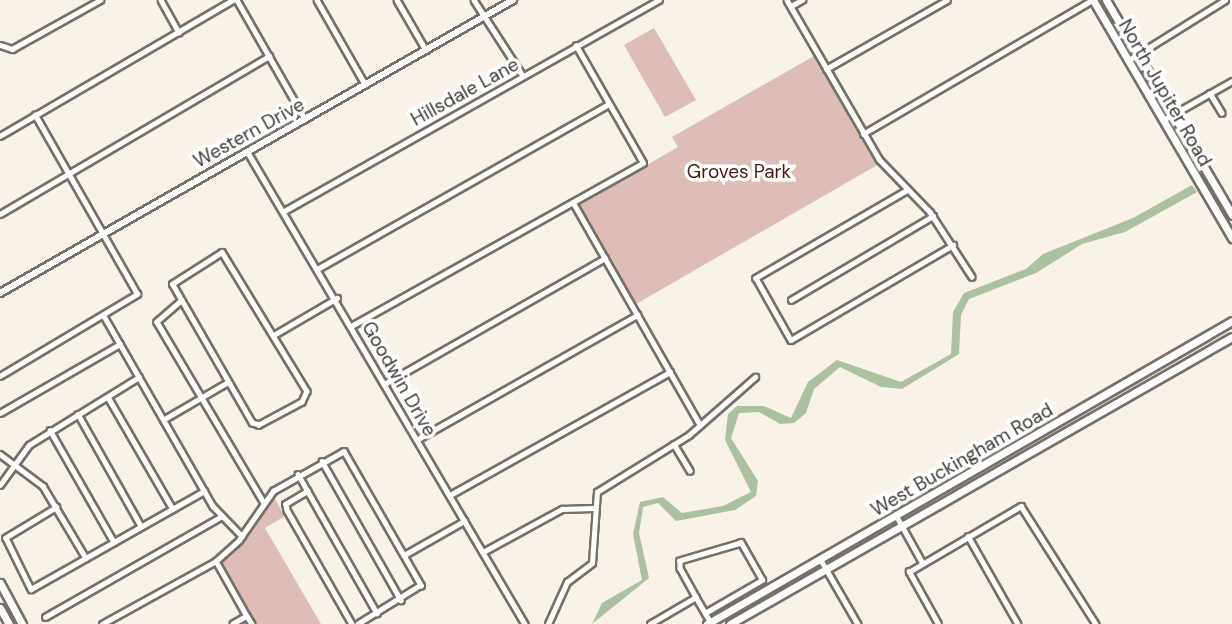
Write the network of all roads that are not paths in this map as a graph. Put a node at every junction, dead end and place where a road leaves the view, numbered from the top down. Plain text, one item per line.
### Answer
1 (100, 0) edge
2 (160, 0) edge
3 (235, 0) edge
4 (317, 0) edge
5 (397, 0) edge
6 (474, 0) edge
7 (513, 0) edge
8 (659, 0) edge
9 (787, 0) edge
10 (802, 0) edge
11 (947, 0) edge
12 (1093, 0) edge
13 (1106, 0) edge
14 (1224, 0) edge
15 (791, 6) junction
16 (484, 17) junction
17 (179, 32) junction
18 (0, 45) edge
19 (576, 46) junction
20 (426, 50) junction
21 (1138, 55) junction
22 (270, 56) junction
23 (1128, 61) junction
24 (826, 69) junction
25 (523, 76) junction
26 (1232, 81) edge
27 (366, 85) junction
28 (1210, 93) junction
29 (610, 104) junction
30 (1222, 113) dead end
31 (1173, 114) junction
32 (35, 115) junction
33 (306, 120) junction
34 (1163, 120) junction
35 (863, 134) junction
36 (0, 136) edge
37 (247, 150) junction
38 (70, 173) junction
39 (908, 190) junction
40 (573, 202) junction
41 (1227, 207) junction
42 (286, 210) junction
43 (1216, 211) junction
44 (0, 214) edge
45 (1232, 215) edge
46 (933, 216) junction
47 (104, 233) junction
48 (1232, 238) edge
49 (953, 245) junction
50 (605, 258) junction
51 (319, 268) junction
52 (972, 277) dead end
53 (0, 293) edge
54 (337, 298) junction
55 (791, 300) dead end
56 (181, 301) junction
57 (637, 315) junction
58 (104, 316) junction
59 (1232, 321) edge
60 (352, 325) junction
61 (274, 335) junction
62 (1232, 337) edge
63 (120, 344) junction
64 (670, 372) junction
65 (0, 376) edge
66 (139, 377) junction
67 (755, 377) dead end
68 (228, 383) junction
69 (386, 383) junction
70 (108, 397) junction
71 (200, 399) junction
72 (0, 413) edge
73 (78, 414) junction
74 (163, 420) junction
75 (700, 425) junction
76 (50, 430) junction
77 (418, 439) junction
78 (1030, 439) junction
79 (674, 444) junction
80 (1035, 449) junction
81 (0, 454) edge
82 (321, 461) junction
83 (15, 467) junction
84 (978, 468) junction
85 (690, 471) dead end
86 (298, 474) junction
87 (984, 478) junction
88 (0, 485) edge
89 (204, 491) junction
90 (308, 491) junction
91 (450, 495) junction
92 (263, 501) junction
93 (57, 507) junction
94 (594, 508) junction
95 (173, 509) junction
96 (896, 515) junction
97 (220, 517) junction
98 (464, 521) junction
99 (902, 525) junction
100 (141, 526) junction
101 (242, 536) junction
102 (968, 536) junction
103 (114, 542) junction
104 (483, 552) junction
105 (406, 555) junction
106 (86, 558) junction
107 (821, 560) junction
108 (216, 561) junction
109 (922, 562) junction
110 (826, 568) junction
111 (0, 583) edge
112 (696, 597) junction
113 (401, 600) junction
114 (0, 608) edge
115 (377, 613) junction
116 (705, 613) junction
117 (247, 616) junction
118 (45, 617) dead end
119 (710, 623) edge
120 (9, 624) edge
121 (22, 624) edge
122 (102, 624) edge
123 (233, 624) edge
124 (252, 624) edge
125 (352, 624) edge
126 (358, 624) edge
127 (525, 624) edge
128 (548, 624) edge
129 (650, 624) edge
130 (730, 624) edge
131 (858, 624) edge
132 (938, 624) edge
133 (1018, 624) edge
134 (1096, 624) edge

1 - 18 street
2 - 17 street
3 - 17 street
3 - 22 street
4 - 27 street
5 - 20 street
6 - 16 street
7 - 16 street, Western Drive
8 - 19 street, Hillsdale Lane
9 - 15 street
10 - 15 street
11 - 24 street
12 - 23 main road, North Jupiter Road
12 - 35 street
13 - 21 main road, North Jupiter Road
14 - 21 street
15 - 24 street
16 - 20 street, Western Drive
16 - 25 street
17 - 32 street
19 - 25 street, Hillsdale Lane
19 - 29 street
20 - 27 street, Western Drive
21 - 23 street
21 - 31 main road, North Jupiter Road
22 - 33 street
22 - 38 street
23 - 34 main road, North Jupiter Road
24 - 35 street
25 - 42 street, Hillsdale Lane
26 - 28 street
27 - 33 street, Western Drive
28 - 30 street
28 - 31 street
29 - 40 street
29 - 51 street
31 - 34 street
31 - 41 main road, North Jupiter Road
32 - 36 street
32 - 38 street
33 - 37 street, Western Drive
34 - 43 main road, North Jupiter Road
35 - 39 street
37 - 42 street, Goodwin Drive
37 - 47 street, Western Drive
38 - 44 street
38 - 47 street
39 - 46 street
39 - 49 street
40 - 50 street
40 - 60 street
41 - 43 main road
41 - 45 main road, North Jupiter Road
42 - 51 street, Goodwin Drive
43 - 48 main road, North Jupiter Road
46 - 49 street
46 - 55 street
47 - 53 street, Western Drive
47 - 58 street
49 - 52 street
50 - 57 street
50 - 69 street
51 - 54 street, Goodwin Drive
54 - 60 street, Goodwin Drive
54 - 61 street
56 - 61 street
56 - 68 street
56 - 71 street
57 - 64 street
57 - 77 street
58 - 63 street
58 - 65 street
59 - 78 main road, West Buckingham Road
60 - 69 street, Goodwin Drive
61 - 68 street
62 - 80 main road, West Buckingham Road
63 - 66 street
63 - 72 street
64 - 75 street
64 - 91 street
66 - 70 street
66 - 74 street
67 - 75 street
68 - 71 street
69 - 77 street, Goodwin Drive
70 - 73 street
70 - 95 street
71 - 74 street
71 - 92 street
73 - 76 street
73 - 100 street
74 - 89 street
75 - 79 street
76 - 83 street
76 - 103 street
77 - 91 street, Goodwin Drive
78 - 80 main road
78 - 84 main road, West Buckingham Road
79 - 85 street
79 - 94 street
80 - 87 main road, West Buckingham Road
81 - 83 street
82 - 86 street
82 - 105 street
82 - 113 street
83 - 88 street
83 - 93 street
84 - 87 main road
84 - 96 main road, West Buckingham Road
86 - 90 street
86 - 92 street
87 - 99 main road, West Buckingham Road
89 - 95 street
89 - 97 street
90 - 115 street
90 - 125 street
91 - 98 street, Goodwin Drive
92 - 101 street
93 - 106 street
93 - 106 street
94 - 104 street
94 - 128 street
95 - 100 street
96 - 99 street
96 - 107 main road, West Buckingham Road
97 - 101 street
97 - 118 street
98 - 104 street, Goodwin Drive
98 - 105 street
99 - 109 street
99 - 110 main road, West Buckingham Road
100 - 103 street
101 - 108 street
102 - 109 street
102 - 133 street
102 - 134 street
103 - 106 street
104 - 127 street, Goodwin Drive
105 - 113 street
107 - 110 street
107 - 119 main road, West Buckingham Road
108 - 117 street
108 - 122 street
109 - 132 street
110 - 130 main road, West Buckingham Road
110 - 131 street
111 - 121 main road
112 - 116 street
112 - 116 street
112 - 129 street
113 - 115 street
114 - 120 main road
115 - 126 street
116 - 119 street
117 - 123 street
117 - 124 street

